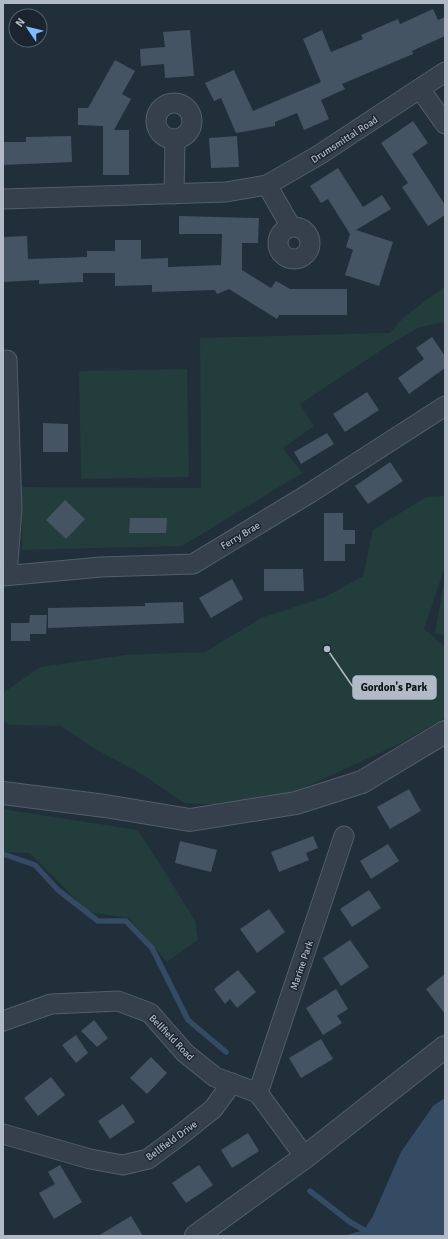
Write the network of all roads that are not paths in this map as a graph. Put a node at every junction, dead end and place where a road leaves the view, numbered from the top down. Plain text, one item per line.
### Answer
1 (445, 72) edge
2 (420, 89) junction
3 (445, 124) edge
4 (175, 140) dead end
5 (267, 185) junction
6 (174, 194) junction
7 (3, 199) edge
8 (291, 227) dead end
9 (7, 360) dead end
10 (445, 406) edge
11 (5, 575) edge
12 (445, 732) edge
13 (3, 793) edge
14 (344, 836) dead end
15 (3, 1021) edge
16 (445, 1047) edge
17 (232, 1083) junction
18 (258, 1093) junction
19 (3, 1134) edge
20 (305, 1157) junction
21 (196, 1236) edge

1 - 2 street, Drumsmittal Road
2 - 3 street
2 - 5 street, Drumsmittal Road
4 - 6 street
5 - 6 street, Drumsmittal Road
5 - 8 street
6 - 7 street, Drumsmittal Road
9 - 11 street, Ferry Brae
10 - 11 street, Ferry Brae
12 - 13 street
14 - 18 street, Marine Park
15 - 17 street, Bellfield Road
16 - 20 street
17 - 18 street, Bellfield Road
17 - 19 street, Bellfield Drive
18 - 20 street
20 - 21 street

